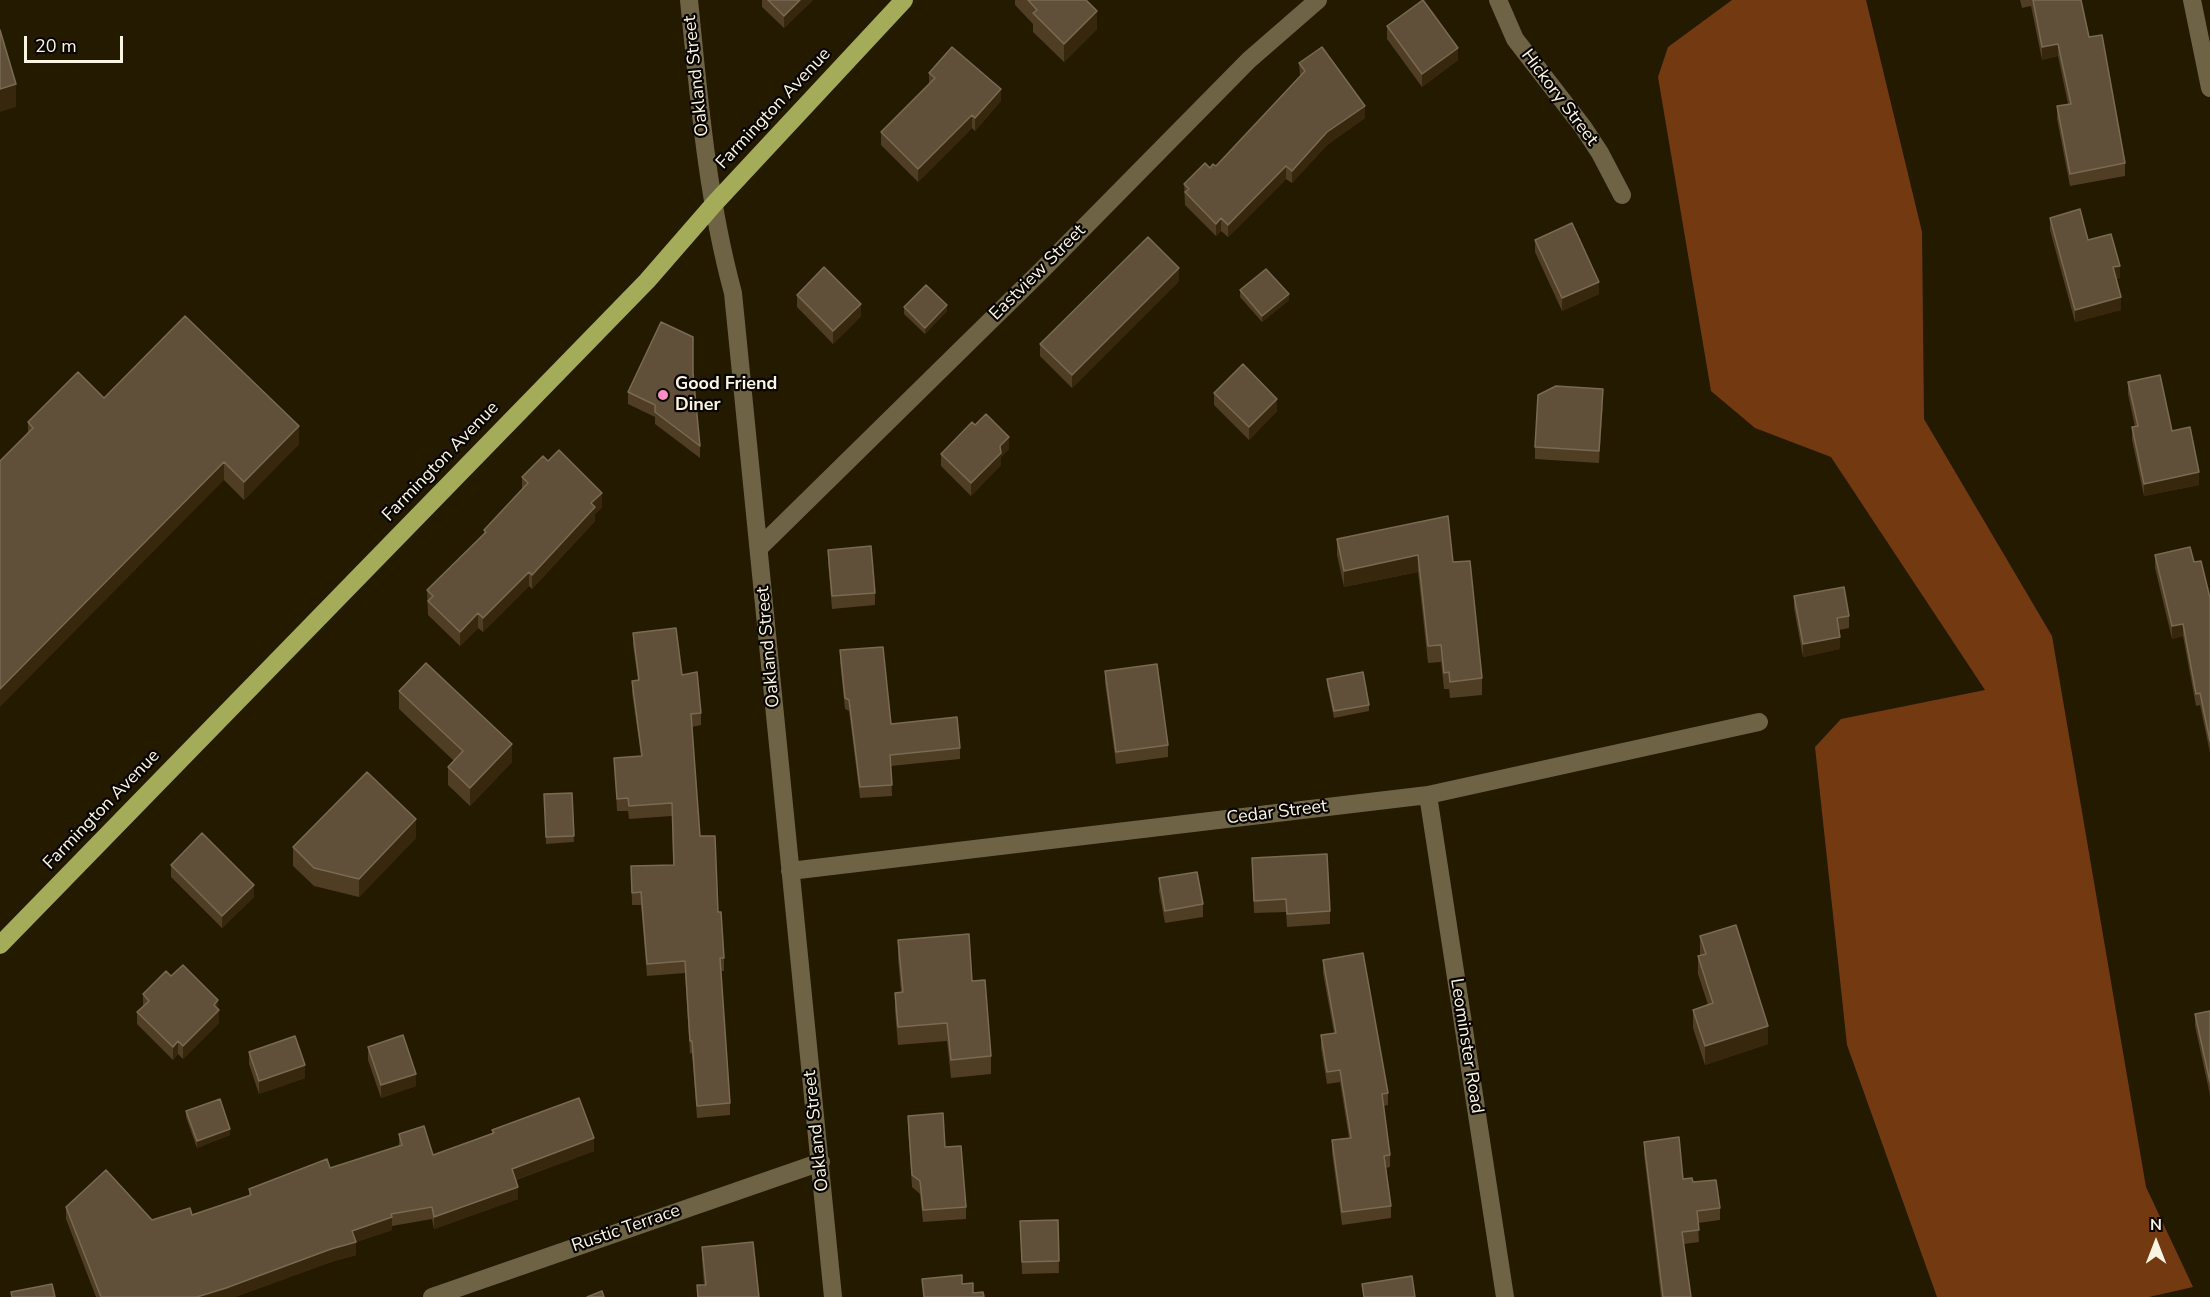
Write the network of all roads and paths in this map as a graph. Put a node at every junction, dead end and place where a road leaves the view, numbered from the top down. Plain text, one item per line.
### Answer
1 (689, 0) edge
2 (904, 0) edge
3 (1318, 0) edge
4 (1498, 0) edge
5 (2192, 0) edge
6 (2210, 88) edge
7 (1623, 195) dead end
8 (714, 204) junction
9 (760, 547) junction
10 (1759, 722) dead end
11 (1428, 795) junction
12 (790, 870) junction
13 (0, 945) edge
14 (820, 1162) junction
15 (432, 1297) edge
16 (834, 1297) edge
17 (1504, 1297) edge

1 - 8 street, Oakland Street
2 - 8 highway, Farmington Avenue
3 - 9 street, Eastview Street
4 - 7 street, Hickory Street
5 - 6 street
8 - 9 street, Oakland Street
8 - 13 highway, Farmington Avenue
9 - 12 street, Oakland Street
10 - 11 street, Cedar Street
11 - 12 street, Cedar Street
11 - 17 street, Leominster Road
12 - 14 street, Oakland Street
14 - 15 street, Rustic Terrace
14 - 16 street, Oakland Street

